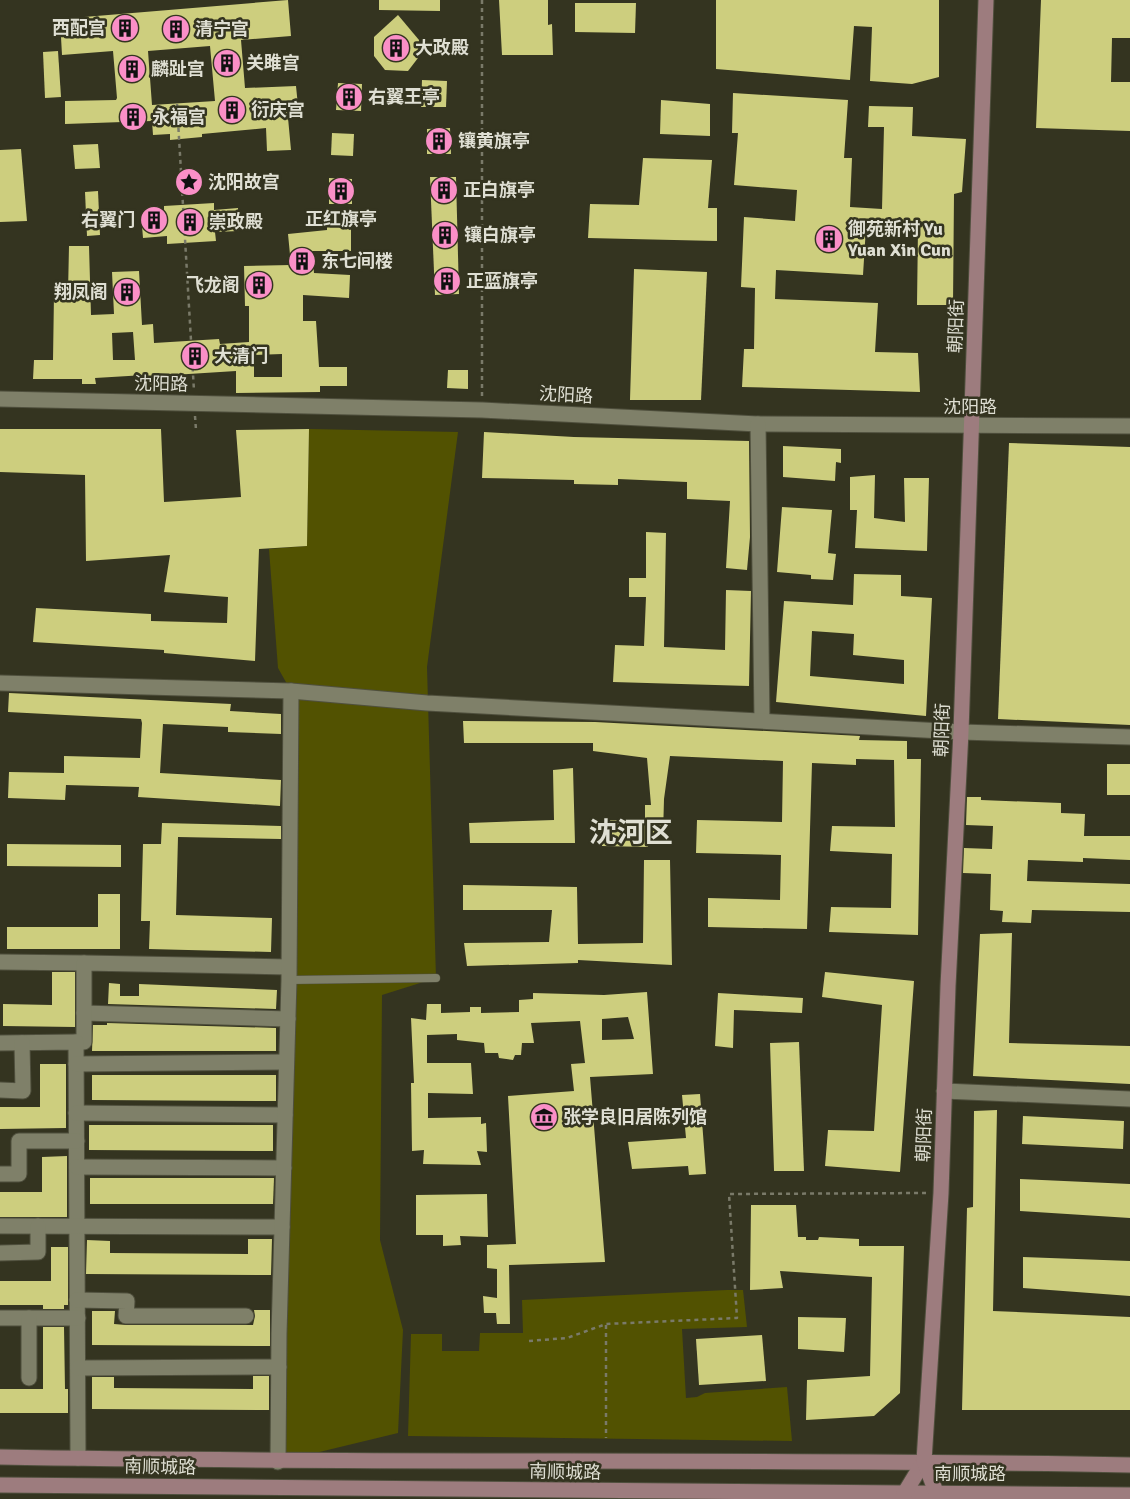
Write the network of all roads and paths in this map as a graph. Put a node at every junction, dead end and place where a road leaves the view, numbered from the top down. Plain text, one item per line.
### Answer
1 (482, 0) edge
2 (986, 0) edge
3 (177, 104) dead end
4 (0, 399) edge
5 (195, 403) junction
6 (482, 410) junction
7 (758, 424) junction
8 (972, 426) junction
9 (1130, 426) edge
10 (196, 430) dead end
11 (0, 683) edge
12 (291, 691) junction
13 (762, 720) junction
14 (961, 732) junction
15 (1130, 737) edge
16 (0, 962) edge
17 (84, 963) junction
18 (288, 974) junction
19 (436, 978) dead end
20 (84, 1013) junction
21 (288, 1019) junction
22 (22, 1042) junction
23 (76, 1042) junction
24 (0, 1043) edge
25 (286, 1062) junction
26 (76, 1064) junction
27 (0, 1090) edge
28 (944, 1091) junction
29 (1130, 1099) edge
30 (76, 1113) junction
31 (285, 1115) junction
32 (76, 1141) junction
33 (77, 1167) junction
34 (284, 1168) junction
35 (0, 1174) edge
36 (941, 1193) junction
37 (0, 1226) edge
38 (38, 1226) junction
39 (77, 1226) junction
40 (282, 1227) junction
41 (0, 1252) edge
42 (77, 1300) junction
43 (246, 1316) dead end
44 (0, 1318) edge
45 (29, 1318) junction
46 (78, 1318) junction
47 (606, 1324) junction
48 (529, 1341) dead end
49 (279, 1367) junction
50 (78, 1368) junction
51 (29, 1378) dead end
52 (606, 1438) dead end
53 (0, 1457) edge
54 (78, 1458) junction
55 (924, 1461) junction
56 (278, 1462) junction
57 (1130, 1465) edge
58 (0, 1484) edge
59 (1130, 1495) edge
60 (904, 1496) edge
61 (936, 1496) edge

1 - 6 path
2 - 8 main road, 朝阳街
3 - 5 path
4 - 5 street, 沈阳路
5 - 6 street, 沈阳路
5 - 10 path
6 - 7 street, 沈阳路
7 - 8 street, 沈阳路
7 - 13 street
8 - 9 street, 沈阳路
8 - 14 main road, 朝阳街
11 - 12 street
12 - 13 street
12 - 18 street
13 - 14 street
14 - 15 street
14 - 28 main road, 朝阳街
16 - 17 street
17 - 18 street
17 - 20 street
18 - 19 lane
18 - 21 street
20 - 21 street
20 - 23 street
21 - 25 street
22 - 23 street
22 - 24 street
22 - 27 street
23 - 26 street
25 - 26 street
25 - 31 street
26 - 30 street
28 - 29 street
28 - 36 main road, 朝阳街
30 - 31 street
30 - 32 street
31 - 34 street
32 - 33 street
32 - 35 street
33 - 34 street
33 - 39 street
34 - 40 street
36 - 47 path
36 - 55 main road, 朝阳街
37 - 38 street
38 - 39 street
38 - 41 street
39 - 40 street
39 - 42 street
40 - 49 street
42 - 43 street
42 - 46 street
44 - 45 street
45 - 46 street
45 - 51 street
46 - 50 street
47 - 48 path
47 - 52 path
49 - 50 street
49 - 56 street
50 - 54 street
53 - 54 main road, 南顺城路
54 - 56 main road, 南顺城路
55 - 56 main road, 南顺城路
55 - 57 main road, 南顺城路
55 - 60 main road
55 - 61 main road
58 - 60 main road, 南顺城路
59 - 61 main road, 南顺城路
60 - 61 main road, 南顺城路

